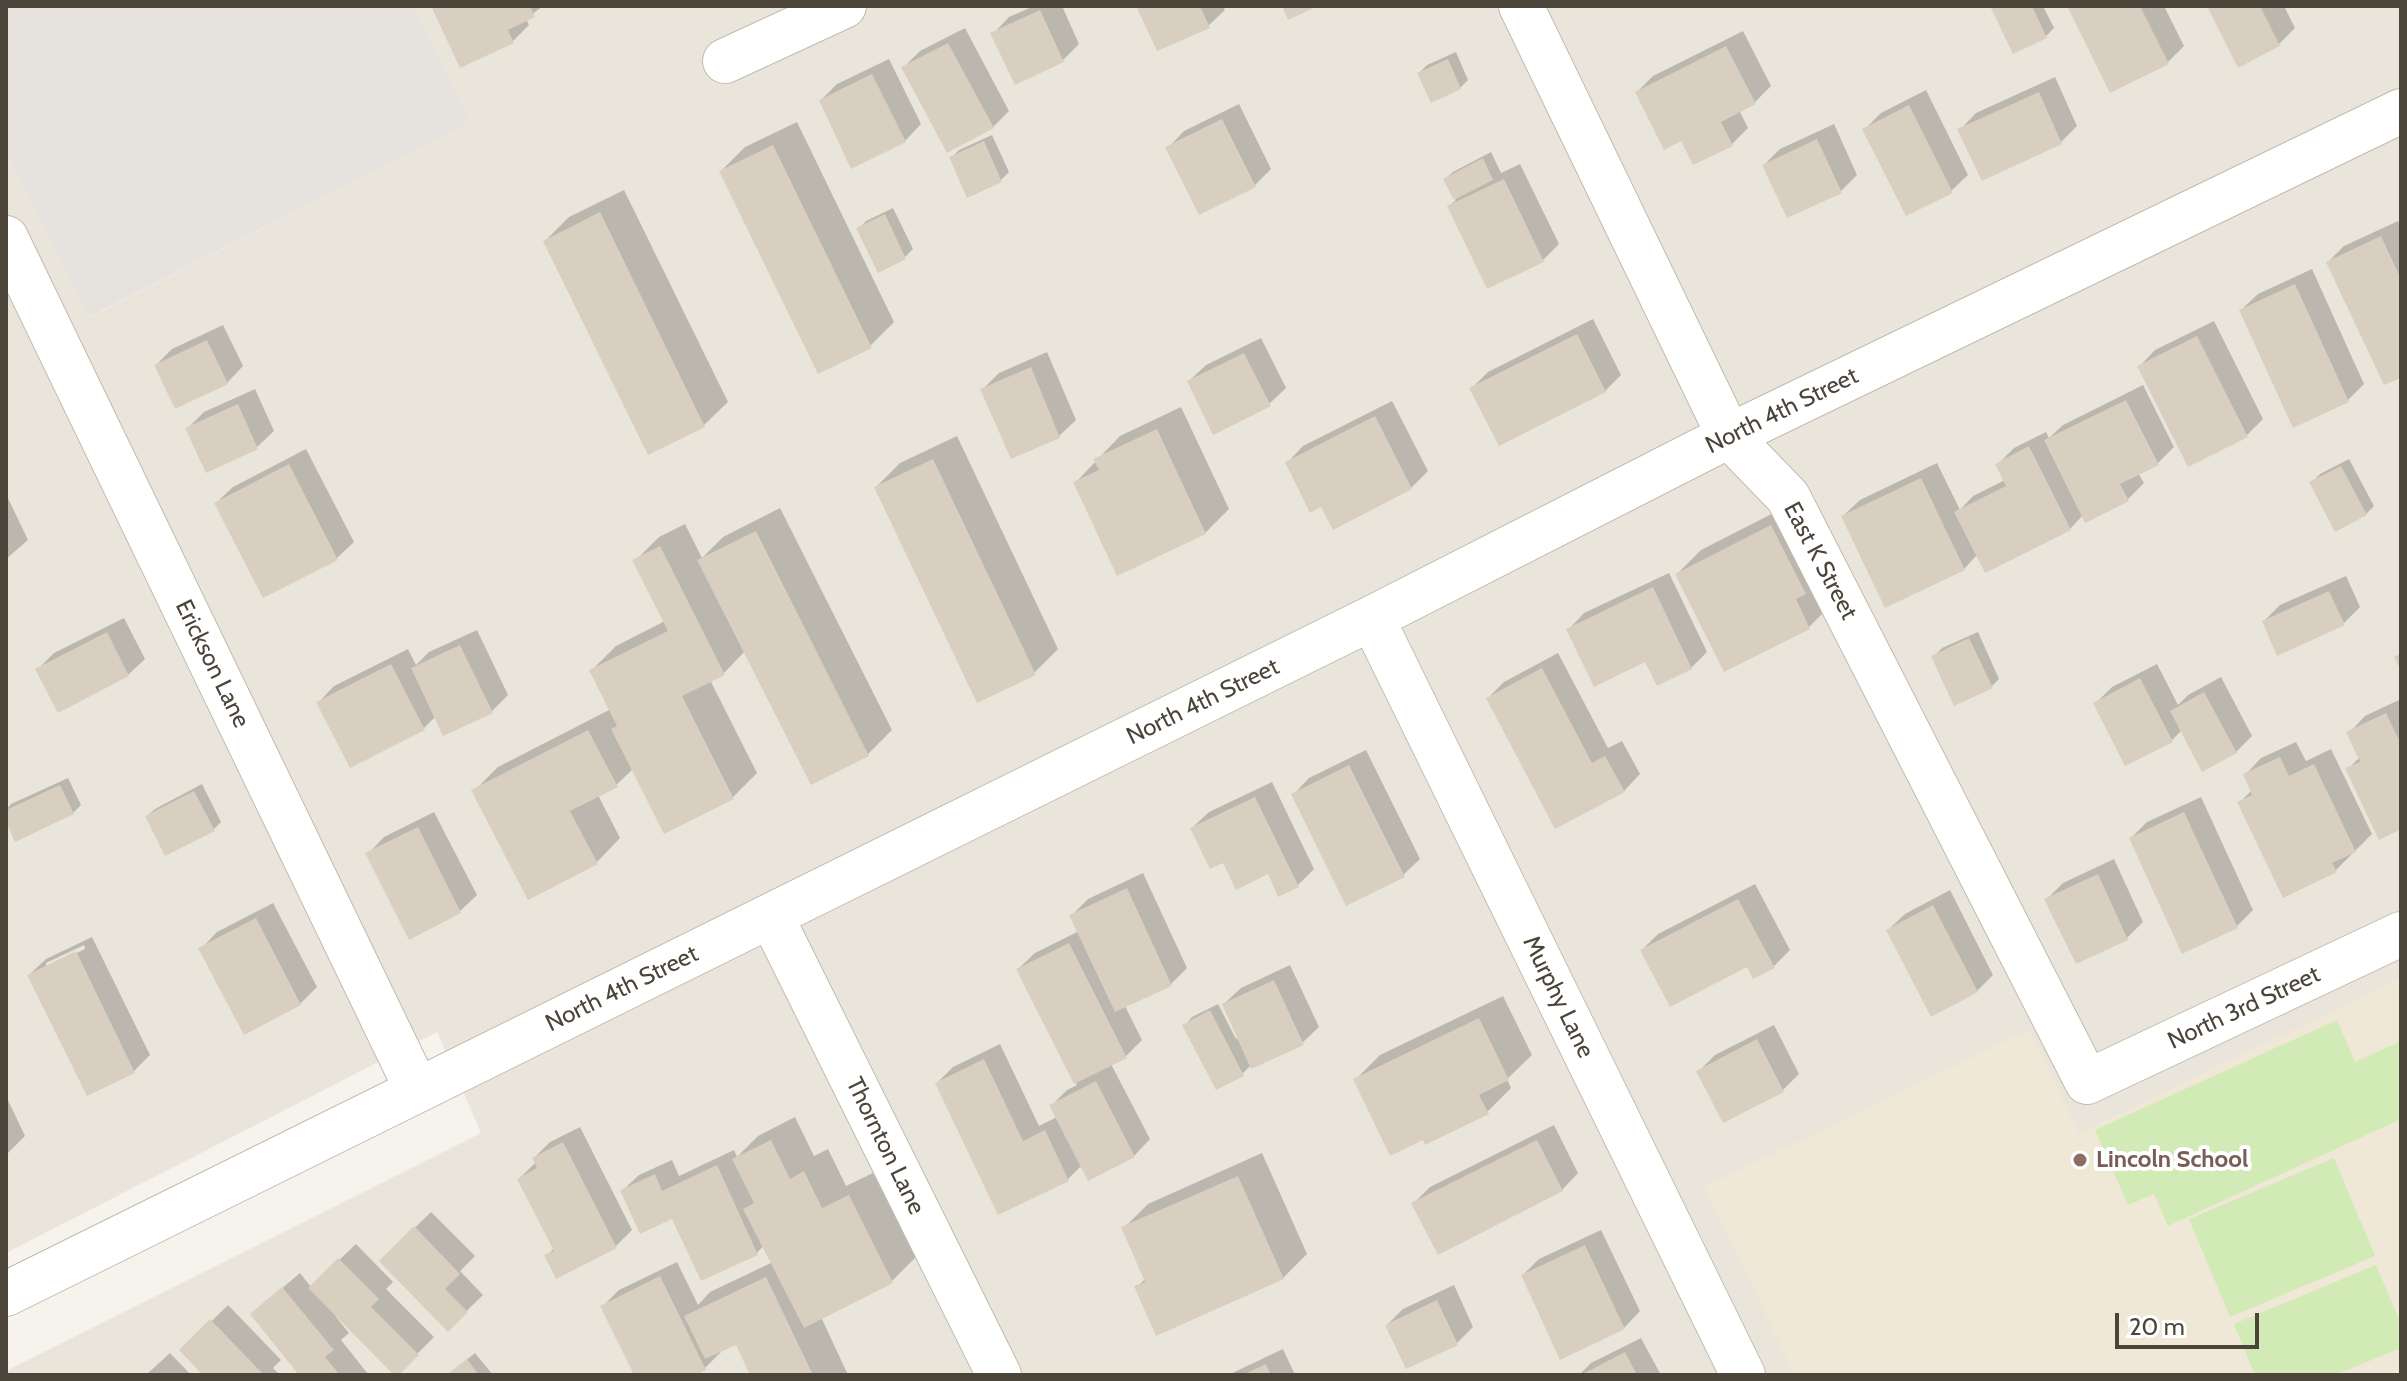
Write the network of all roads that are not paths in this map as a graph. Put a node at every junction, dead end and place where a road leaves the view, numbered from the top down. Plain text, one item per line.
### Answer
1 (844, 6) edge
2 (1521, 6) edge
3 (725, 61) dead end
4 (2401, 111) edge
5 (6, 238) edge
6 (1729, 436) junction
7 (1372, 618) junction
8 (771, 916) junction
9 (2401, 934) edge
10 (2087, 1082) joint
11 (417, 1090) junction
12 (6, 1294) edge
13 (999, 1375) edge
14 (1743, 1375) edge

1 - 3 street
2 - 6 street, East K Street
4 - 6 street, North 4th Street
5 - 11 street, Erickson Lane
6 - 7 street, North 4th Street
6 - 10 street, East K Street
7 - 8 street, North 4th Street
7 - 14 street, Murphy Lane
8 - 11 street, North 4th Street
8 - 13 street, Thornton Lane
9 - 10 street, North 3rd Street
11 - 12 street, North 4th Street

